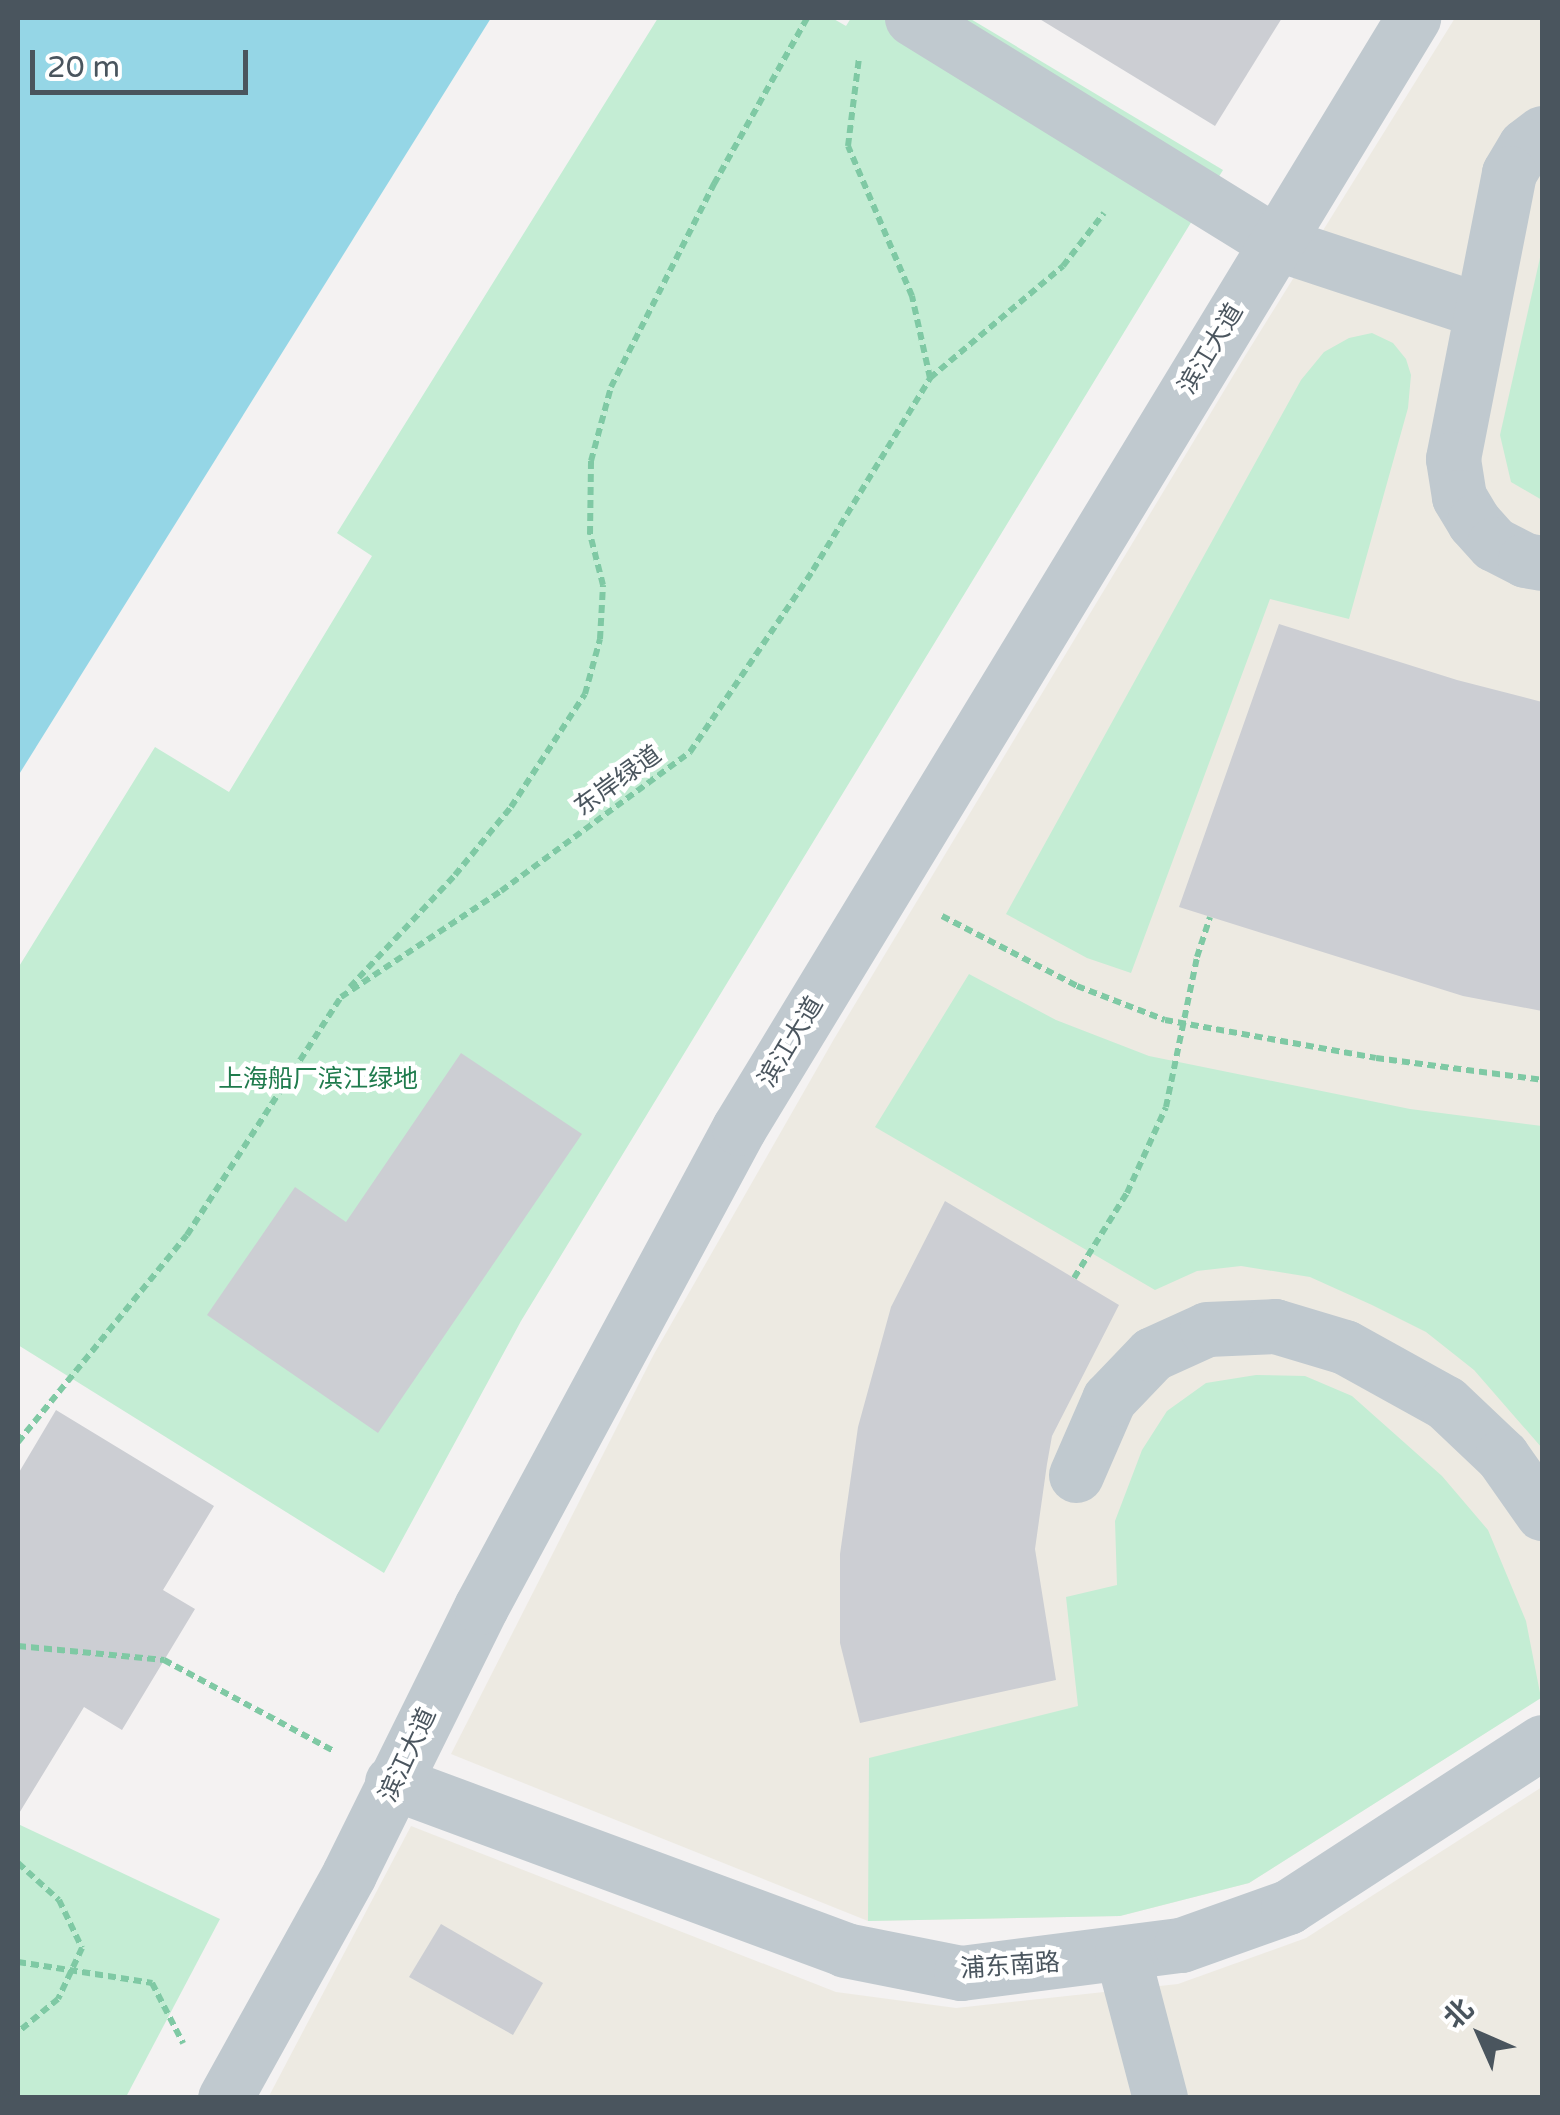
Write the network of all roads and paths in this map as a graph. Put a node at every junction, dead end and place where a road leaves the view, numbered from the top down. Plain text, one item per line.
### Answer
1 (807, 18) edge
2 (912, 18) edge
3 (1414, 18) edge
4 (860, 44) dead end
5 (1542, 133) edge
6 (1145, 162) junction
7 (1276, 243) junction
8 (1479, 310) junction
9 (930, 378) junction
10 (1542, 562) edge
11 (884, 886) junction
12 (1210, 916) dead end
13 (340, 996) junction
14 (1542, 1080) edge
15 (1074, 1278) dead end
16 (18, 1442) edge
17 (1076, 1475) dead end
18 (1542, 1513) edge
19 (18, 1646) edge
20 (1542, 1742) edge
21 (392, 1782) junction
22 (18, 1863) edge
23 (1122, 1954) junction
24 (18, 1962) edge
25 (18, 2032) edge
26 (183, 2044) dead end
27 (225, 2098) edge
28 (1160, 2098) edge

1 - 13 path
2 - 6 street
3 - 7 street, 滨江大道
4 - 9 path
5 - 8 street
6 - 7 street
6 - 9 path, 东岸绿道
7 - 8 street
7 - 11 street, 滨江大道
8 - 10 street
9 - 13 path, 东岸绿道
11 - 14 path
11 - 21 street, 滨江大道
12 - 15 path
13 - 16 path, 东岸绿道
17 - 18 street
19 - 21 path
20 - 23 street, 浦东南路
21 - 23 street, 浦东南路
21 - 27 street, 滨江大道
22 - 25 path
23 - 28 street
24 - 26 path

